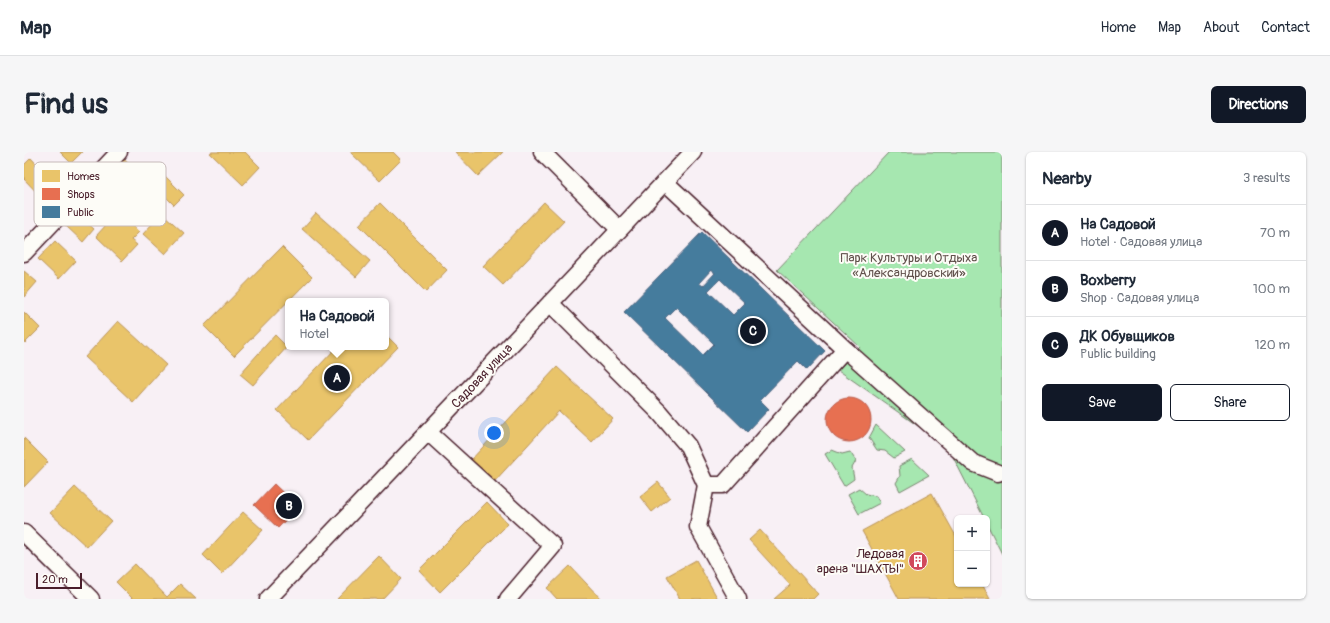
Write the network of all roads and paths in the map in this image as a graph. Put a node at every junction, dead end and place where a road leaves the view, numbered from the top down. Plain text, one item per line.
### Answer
1 (119, 152) edge
2 (542, 152) edge
3 (693, 152) edge
4 (110, 162) edge
5 (665, 182) junction
6 (49, 226) edge
7 (619, 229) junction
8 (24, 253) edge
9 (550, 303) junction
10 (845, 349) junction
11 (429, 433) junction
12 (998, 473) dead end
13 (706, 485) junction
14 (24, 533) edge
15 (90, 599) edge
16 (268, 599) edge
17 (508, 599) edge
18 (738, 599) edge

1 - 4 street
2 - 7 street
3 - 5 street, Садовая улица
5 - 7 street, Садовая улица
5 - 10 street
6 - 8 street
7 - 9 street, Садовая улица
9 - 11 street, Садовая улица
9 - 13 street
10 - 12 street
10 - 13 street
11 - 16 street, Садовая улица
11 - 17 street
13 - 18 street
14 - 15 street

